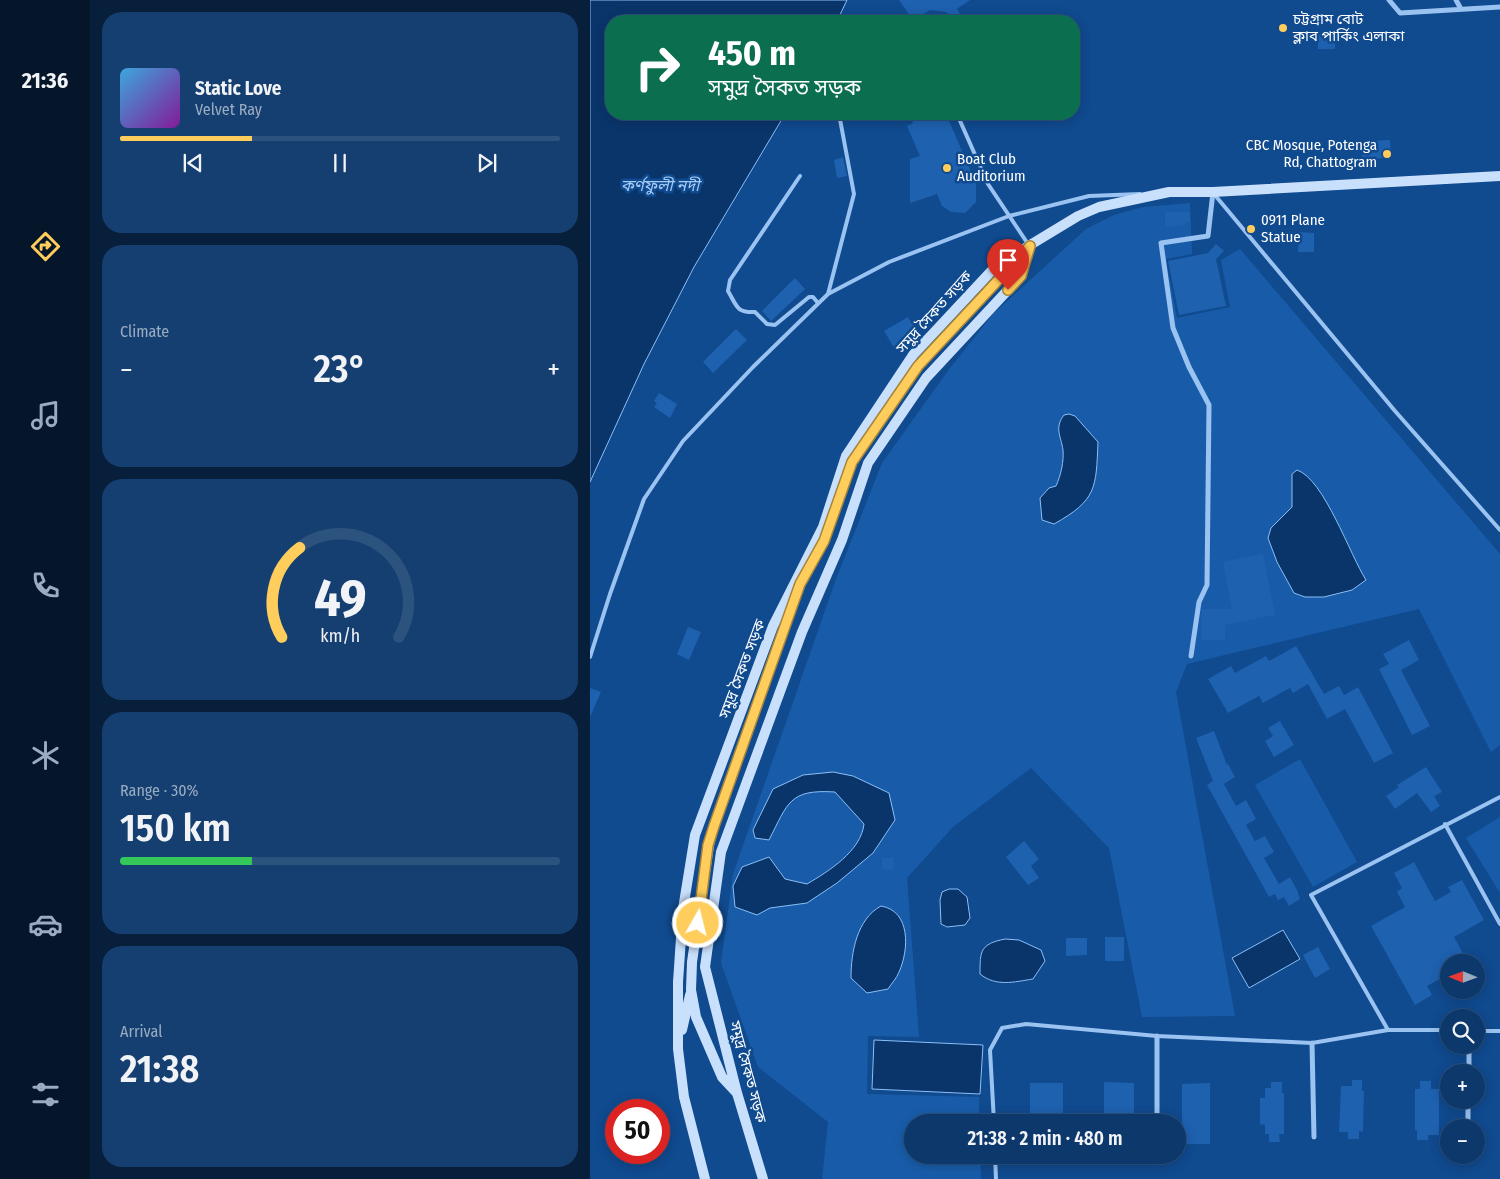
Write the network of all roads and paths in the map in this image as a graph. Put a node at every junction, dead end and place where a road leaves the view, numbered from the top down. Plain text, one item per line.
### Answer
1 (1389, 0) edge
2 (1456, 0) edge
3 (1500, 7) edge
4 (1461, 9) junction
5 (840, 120) edge
6 (960, 120) edge
7 (800, 176) dead end
8 (1500, 176) edge
9 (1464, 178) junction
10 (1500, 181) edge
11 (1169, 192) junction
12 (1212, 192) junction
13 (1009, 216) junction
14 (1030, 246) junction
15 (828, 294) junction
16 (818, 304) junction
17 (1500, 530) edge
18 (1191, 656) dead end
19 (590, 657) edge
20 (1500, 797) edge
21 (1445, 824) junction
22 (1500, 924) edge
23 (692, 990) junction
24 (1388, 1030) junction
25 (1440, 1030) edge
26 (1485, 1031) edge
27 (1500, 1031) edge
28 (1157, 1036) junction
29 (1312, 1043) junction
30 (678, 1049) junction
31 (737, 1093) junction
32 (994, 1114) edge
33 (1157, 1114) edge
34 (1314, 1137) dead end
35 (995, 1164) edge
36 (705, 1179) edge
37 (763, 1179) edge
38 (996, 1179) edge

1 - 4 street
2 - 4 street
3 - 4 street
5 - 15 lane
6 - 13 lane
7 - 16 lane
8 - 9 main road, সমুদ্র সৈকত সড়ক
9 - 10 main road, সমুদ্র সৈকত সড়ক
9 - 12 main road, সমুদ্র সৈকত সড়ক
11 - 12 main road, সমুদ্র সৈকত সড়ক
11 - 13 lane
11 - 14 main road, সমুদ্র সৈকত সড়ক
12 - 17 lane
12 - 18 street
13 - 14 lane
13 - 15 lane
14 - 23 main road
14 - 30 main road, সমুদ্র সৈকত সড়ক
14 - 31 main road, সমুদ্র সৈকত সড়ক
15 - 16 lane
16 - 19 lane
20 - 21 lane
21 - 22 lane
21 - 24 lane
23 - 30 main road
23 - 31 main road
24 - 25 lane
24 - 29 lane
26 - 27 lane
28 - 29 lane
28 - 32 lane
28 - 33 street
29 - 34 street
30 - 36 main road, সমুদ্র সৈকত সড়ক
31 - 37 main road, সমুদ্র সৈকত সড়ক
35 - 38 lane

